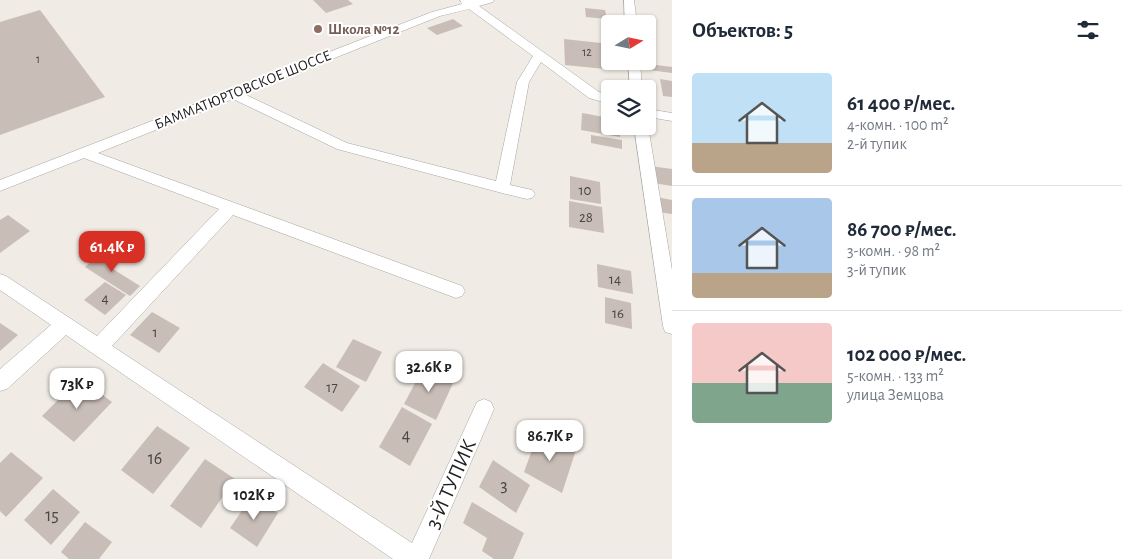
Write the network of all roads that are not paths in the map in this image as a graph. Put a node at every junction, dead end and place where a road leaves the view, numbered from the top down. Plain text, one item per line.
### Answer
1 (489, 0) edge
2 (629, 0) edge
3 (467, 2) edge
4 (630, 15) edge
5 (540, 55) junction
6 (233, 94) junction
7 (601, 97) edge
8 (656, 114) edge
9 (672, 116) edge
10 (642, 135) edge
11 (84, 153) junction
12 (0, 186) edge
13 (502, 188) junction
14 (527, 194) dead end
15 (231, 207) junction
16 (0, 281) edge
17 (456, 291) dead end
18 (65, 324) junction
19 (672, 326) edge
20 (99, 346) junction
21 (0, 382) edge
22 (484, 409) dead end
23 (416, 559) edge

1 - 3 street, БАММАТЮРТОВСКОЕ ШОССЕ
2 - 4 street
3 - 5 street
3 - 6 street, БАММАТЮРТОВСКОЕ ШОССЕ
5 - 7 street
5 - 13 street
6 - 11 street, БАММАТЮРТОВСКОЕ ШОССЕ
6 - 13 street
8 - 9 street
10 - 19 street
11 - 12 street, БАММАТЮРТОВСКОЕ ШОССЕ
11 - 15 street
13 - 14 street
15 - 17 street
15 - 20 street
16 - 18 street
18 - 20 street
18 - 21 street
20 - 23 street
22 - 23 street, 3-Й ТУПИК

